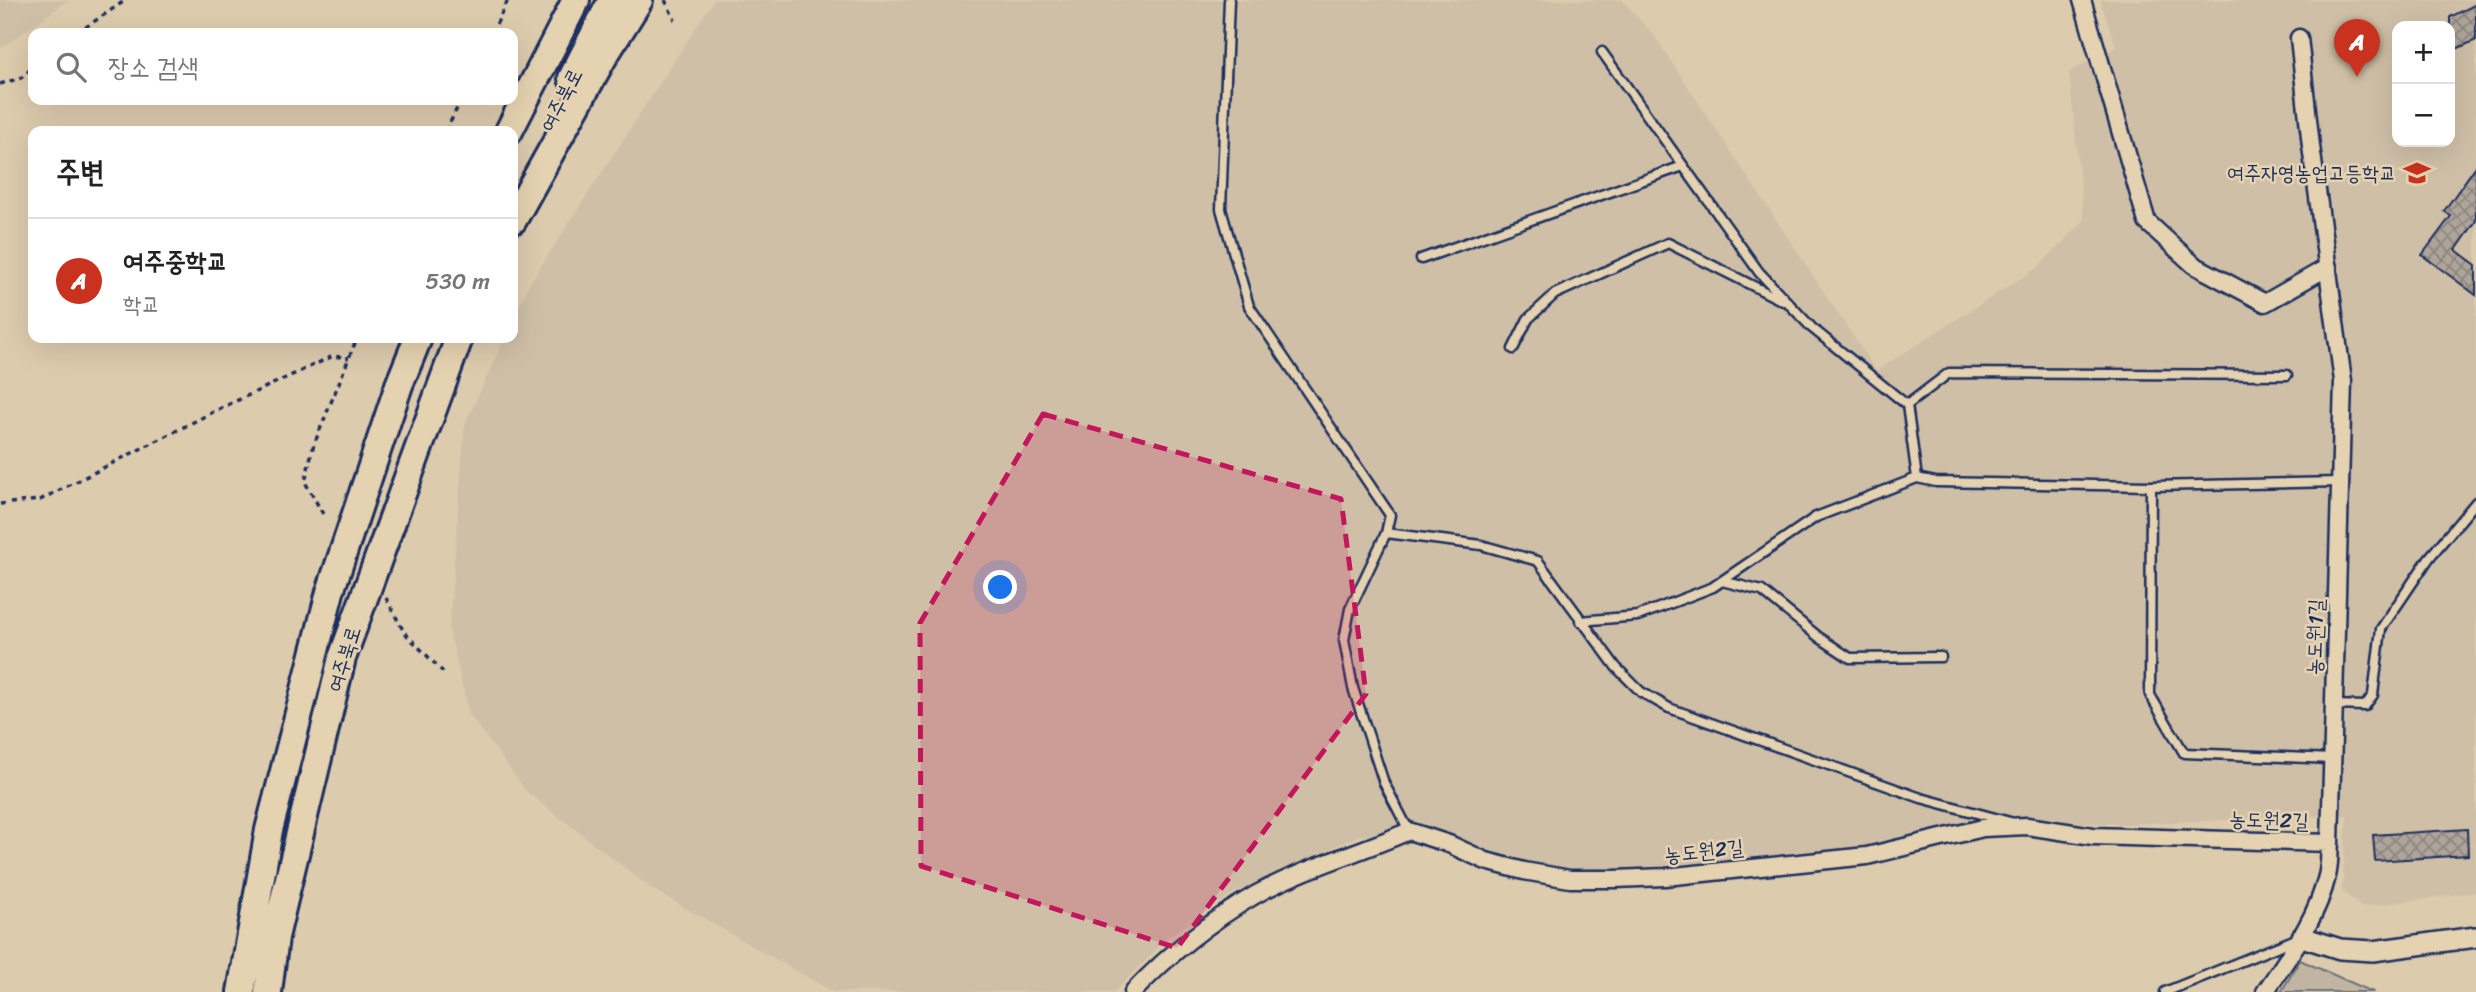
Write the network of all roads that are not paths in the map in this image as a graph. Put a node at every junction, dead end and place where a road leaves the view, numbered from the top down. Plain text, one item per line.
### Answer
1 (576, 0) edge
2 (612, 0) edge
3 (639, 0) edge
4 (1229, 0) edge
5 (2082, 0) edge
6 (2299, 38) dead end
7 (1602, 52) dead end
8 (512, 126) edge
9 (1683, 166) junction
10 (518, 191) edge
11 (518, 211) edge
12 (1421, 259) dead end
13 (2328, 267) junction
14 (1789, 304) junction
15 (416, 343) edge
16 (457, 343) edge
17 (1513, 349) dead end
18 (2287, 375) dead end
19 (1907, 405) junction
20 (1917, 478) junction
21 (2340, 482) junction
22 (2151, 486) junction
23 (2476, 502) edge
24 (1385, 533) junction
25 (1722, 581) junction
26 (1580, 621) junction
27 (1941, 657) dead end
28 (2334, 705) junction
29 (2333, 759) junction
30 (2027, 826) junction
31 (1409, 831) junction
32 (2330, 843) junction
33 (2302, 937) junction
34 (2476, 937) edge
35 (241, 992) edge
36 (268, 992) edge
37 (1133, 992) edge
38 (2165, 992) edge
39 (2265, 992) edge

1 - 8 highway, 여주북로
2 - 10 highway, 여주북로
3 - 11 highway
4 - 24 lane
5 - 13 street
6 - 13 street, 농도원1길
7 - 9 lane
9 - 12 lane
9 - 14 lane
13 - 21 street, 농도원1길
14 - 17 lane
14 - 19 lane
15 - 35 highway, 여주북로
16 - 36 highway, 여주북로
18 - 19 lane
19 - 20 lane
20 - 22 lane
20 - 25 lane
21 - 22 lane
21 - 28 street, 농도원1길
22 - 29 lane
23 - 28 lane
24 - 26 lane
24 - 31 lane
25 - 26 lane
25 - 27 lane
26 - 30 lane
28 - 29 street, 농도원1길
29 - 32 street, 농도원1길
30 - 31 street, 농도원2길
30 - 32 street, 농도원2길
31 - 37 street
32 - 33 street, 농도원1길
33 - 34 street
33 - 38 lane
33 - 39 street, 농도원1길

